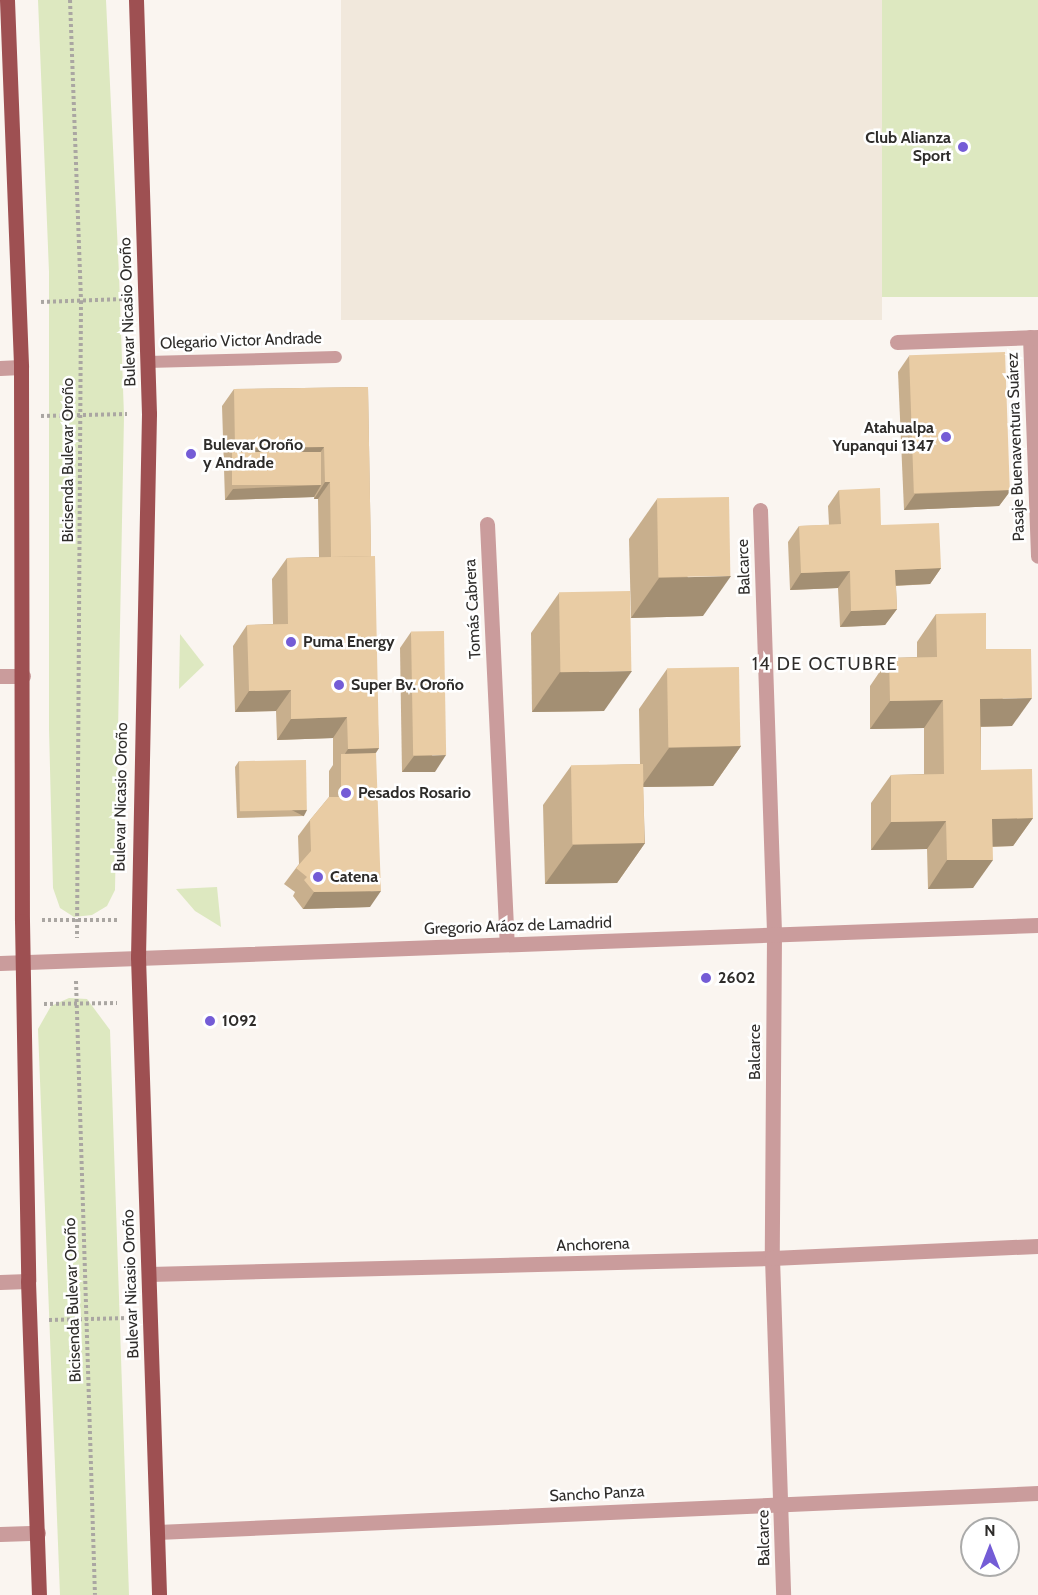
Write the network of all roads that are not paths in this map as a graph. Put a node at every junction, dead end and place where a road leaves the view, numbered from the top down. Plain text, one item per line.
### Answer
1 (7, 0) edge
2 (136, 0) edge
3 (1034, 337) edge
4 (897, 342) dead end
5 (336, 357) dead end
6 (147, 362) junction
7 (21, 367) junction
8 (0, 368) edge
9 (760, 510) dead end
10 (487, 524) dead end
11 (1038, 556) edge
12 (0, 676) edge
13 (22, 676) junction
14 (1038, 925) edge
15 (774, 935) junction
16 (507, 944) junction
17 (138, 957) junction
18 (23, 962) junction
19 (0, 963) edge
20 (1038, 1246) edge
21 (772, 1258) junction
22 (149, 1274) junction
23 (28, 1281) junction
24 (0, 1282) edge
25 (1038, 1493) edge
26 (782, 1503) junction
27 (157, 1532) junction
28 (38, 1533) junction
29 (0, 1534) edge
30 (39, 1595) edge
31 (159, 1595) edge
32 (783, 1595) edge

1 - 7 main road
2 - 6 main road, Bulevar Nicasio Oroño
3 - 4 street
3 - 11 street, Pasaje Buenaventura Suárez
5 - 6 lane, Olegario Victor Andrade
6 - 17 main road, Bulevar Nicasio Oroño
7 - 8 street
7 - 13 main road
9 - 15 street, Balcarce
10 - 16 street, Tomás Cabrera
12 - 13 street
13 - 18 main road
14 - 15 street, Gregorio Aráoz de Lamadrid
15 - 16 street, Gregorio Aráoz de Lamadrid
15 - 21 street, Balcarce
16 - 17 street, Gregorio Aráoz de Lamadrid
17 - 18 street, Gregorio Aráoz de Lamadrid
17 - 22 main road, Bulevar Nicasio Oroño
18 - 19 street, Gregorio Aráoz de Lamadrid
18 - 23 main road
20 - 21 street, Anchorena
21 - 22 street, Anchorena
21 - 26 street, Balcarce
22 - 27 main road, Bulevar Nicasio Oroño
23 - 24 street
23 - 28 main road
25 - 26 street, Sancho Panza
26 - 27 street, Sancho Panza
26 - 32 street, Balcarce
27 - 31 main road, Bulevar Nicasio Oroño
28 - 29 street
28 - 30 main road

